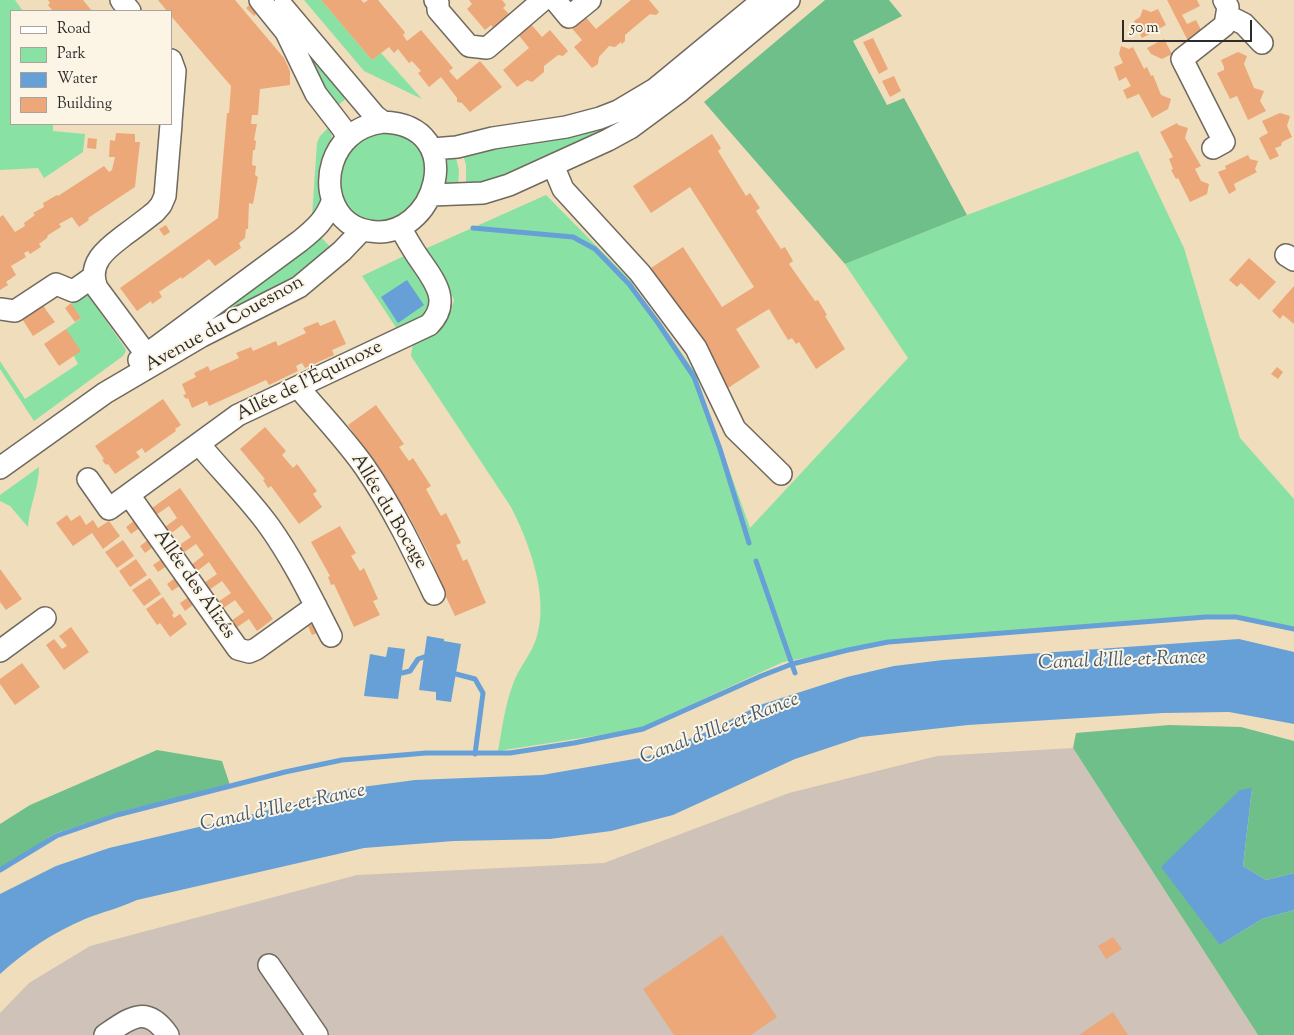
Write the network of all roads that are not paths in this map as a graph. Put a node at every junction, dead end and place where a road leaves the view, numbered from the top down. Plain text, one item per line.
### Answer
1 (120, 0) edge
2 (260, 0) edge
3 (276, 0) edge
4 (436, 0) edge
5 (543, 0) edge
6 (554, 0) edge
7 (590, 0) edge
8 (763, 0) edge
9 (790, 0) edge
10 (1226, 8) edge
11 (129, 10) edge
12 (1262, 43) dead end
13 (172, 62) edge
14 (172, 110) edge
15 (383, 122) junction
16 (171, 125) edge
17 (347, 138) junction
18 (1213, 148) dead end
19 (432, 149) junction
20 (553, 165) junction
21 (431, 195) junction
22 (332, 202) junction
23 (400, 227) junction
24 (362, 230) junction
25 (94, 277) junction
26 (0, 309) edge
27 (146, 354) junction
28 (298, 386) junction
29 (105, 393) junction
30 (200, 444) junction
31 (0, 468) edge
32 (781, 474) dead end
33 (88, 479) dead end
34 (129, 495) junction
35 (434, 594) dead end
36 (316, 606) junction
37 (45, 618) dead end
38 (331, 636) dead end
39 (0, 652) edge
40 (269, 964) dead end
41 (105, 1035) edge
42 (168, 1035) edge
43 (317, 1035) edge

1 - 11 street
2 - 17 street
3 - 15 street
4 - 5 street
6 - 7 street
8 - 19 street
9 - 20 street
10 - 12 street
10 - 18 street
13 - 14 street
15 - 17 street
15 - 19 street
16 - 25 street
17 - 22 street
19 - 21 street
20 - 21 street
20 - 32 street
21 - 23 street
22 - 24 street
22 - 27 street, Avenue du Couesnon
23 - 24 street
23 - 28 street, Allée de l'Équinoxe
24 - 29 street, Avenue du Couesnon
25 - 26 street
25 - 27 street
27 - 29 street, Avenue du Couesnon
28 - 30 street, Allée de l'Équinoxe
28 - 35 street, Allée du Bocage
29 - 31 street, Avenue du Couesnon
30 - 34 street, Allée de l'Équinoxe
30 - 36 street
33 - 34 street, Allée de l'Équinoxe
34 - 36 street, Allée des Alizés
36 - 38 street
37 - 39 street
40 - 43 street
41 - 42 street

